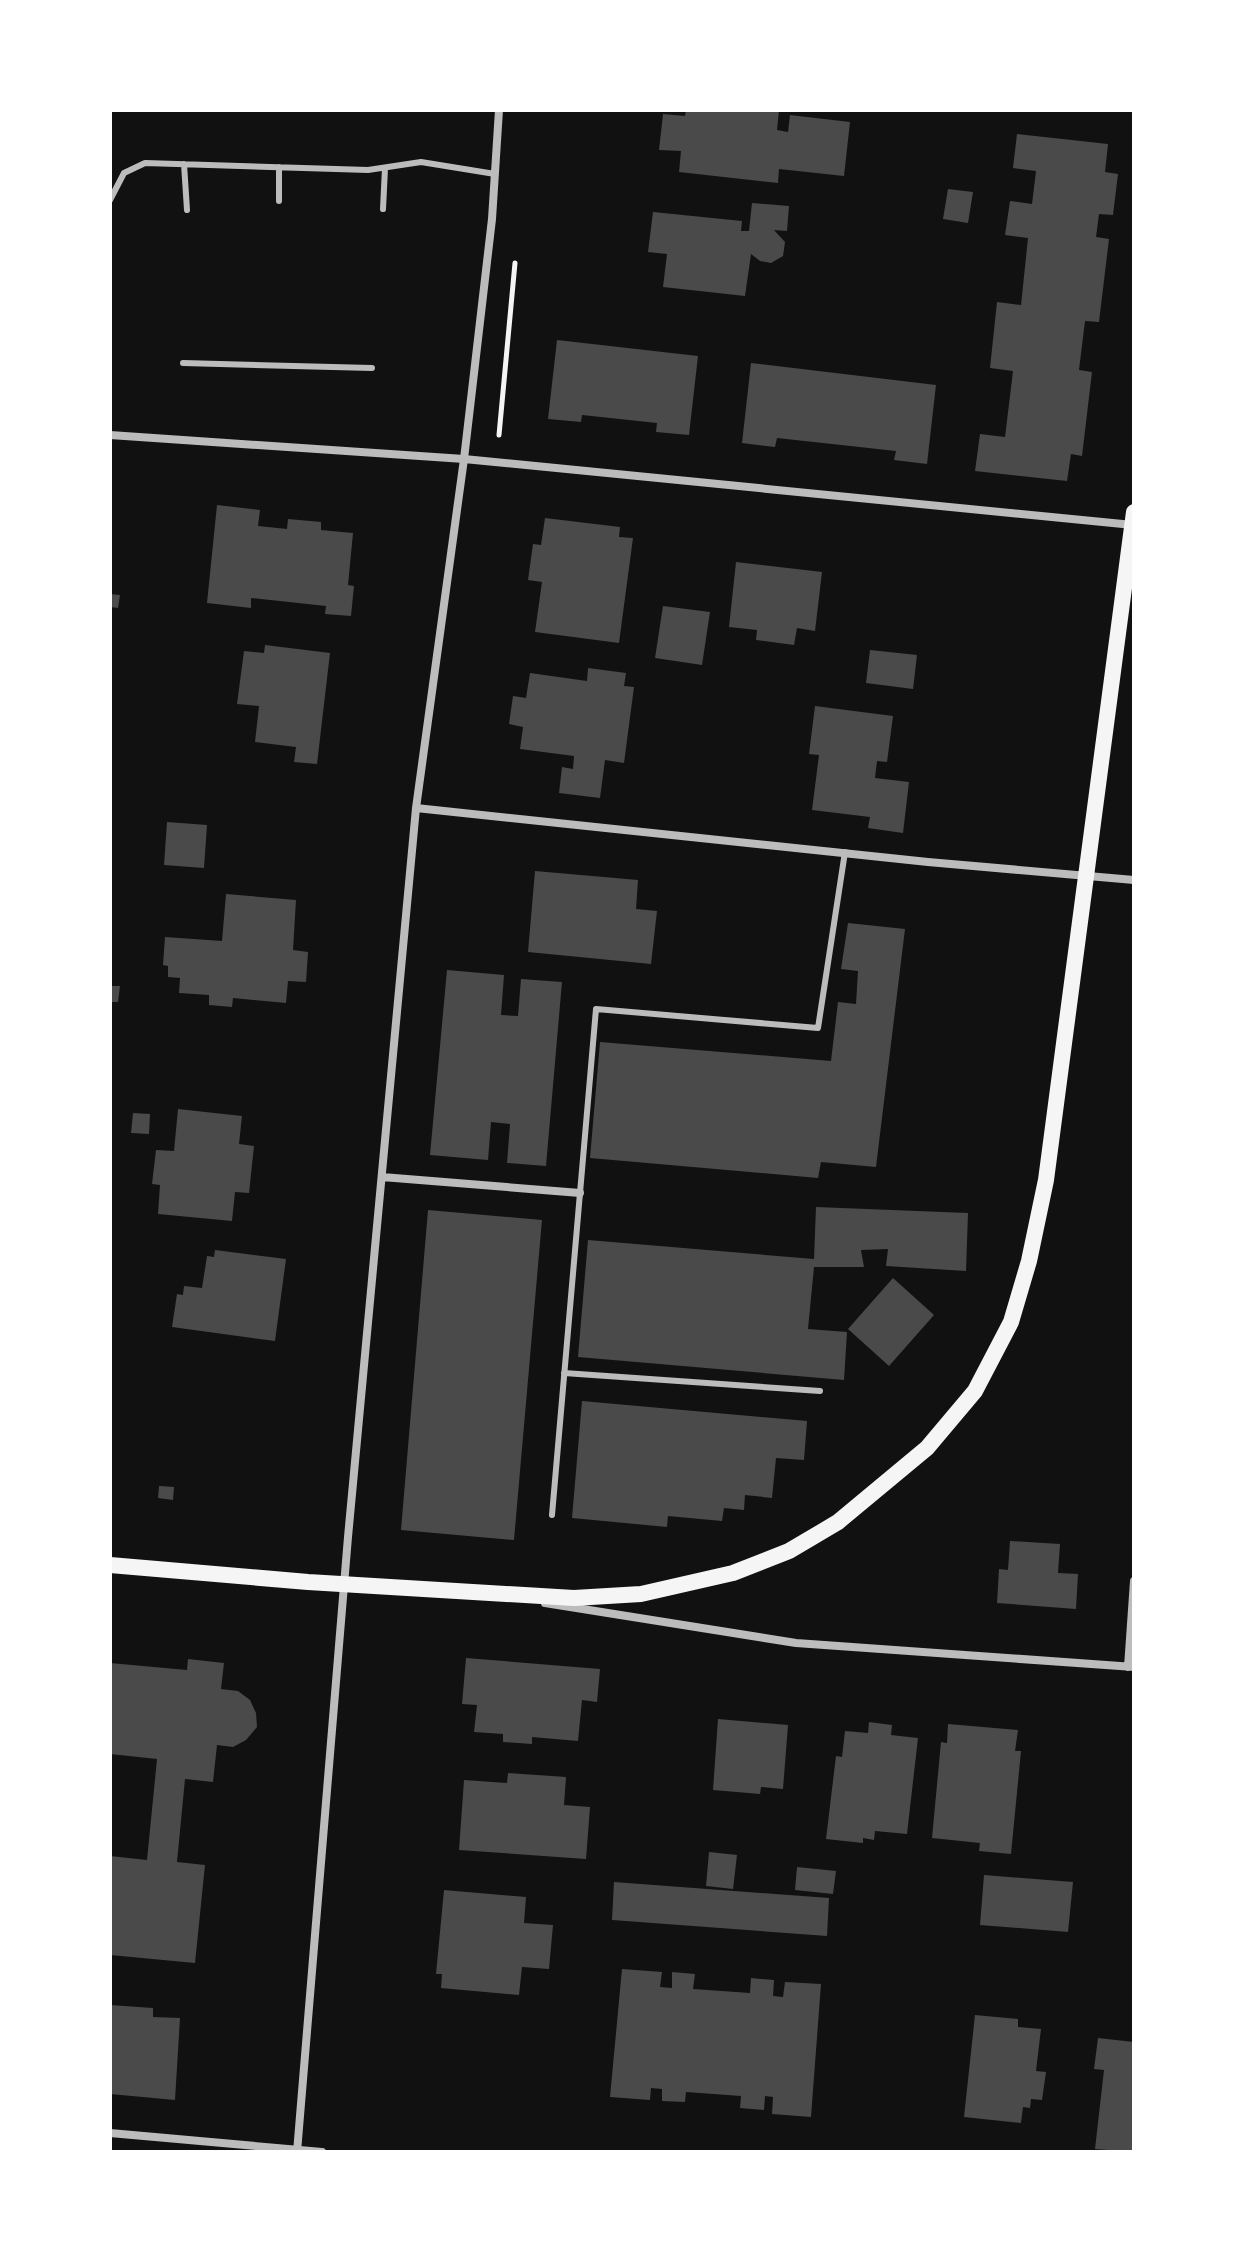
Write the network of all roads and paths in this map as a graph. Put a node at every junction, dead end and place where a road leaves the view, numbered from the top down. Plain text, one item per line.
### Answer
1 (499, 110) edge
2 (184, 164) junction
3 (279, 167) junction
4 (385, 168) junction
5 (495, 174) junction
6 (110, 200) edge
7 (279, 201) dead end
8 (383, 209) dead end
9 (187, 210) dead end
10 (183, 363) dead end
11 (372, 368) dead end
12 (110, 435) edge
13 (464, 459) junction
14 (1133, 521) edge
15 (416, 808) junction
16 (845, 852) junction
17 (1086, 875) junction
18 (1134, 880) edge
19 (382, 1177) junction
20 (580, 1193) junction
21 (564, 1373) junction
22 (820, 1391) dead end
23 (552, 1515) dead end
24 (110, 1565) edge
25 (1134, 1581) edge
26 (344, 1583) junction
27 (481, 1593) junction
28 (1131, 1667) edge
29 (110, 2133) edge
30 (297, 2151) edge
31 (322, 2152) edge

1 - 5 street
2 - 3 lane
2 - 6 lane
2 - 9 lane
3 - 4 lane
3 - 7 lane
4 - 5 lane
4 - 8 lane
5 - 13 street
10 - 11 lane
12 - 13 street
13 - 14 street
13 - 15 street
14 - 17 main road
15 - 16 street
15 - 19 street
16 - 17 street
16 - 20 lane
17 - 18 street
17 - 27 main road
19 - 20 street
19 - 26 street
20 - 21 lane
21 - 22 lane
21 - 23 lane
24 - 26 main road
25 - 28 street
26 - 27 main road
26 - 30 street
27 - 28 street
29 - 30 street
30 - 31 street

